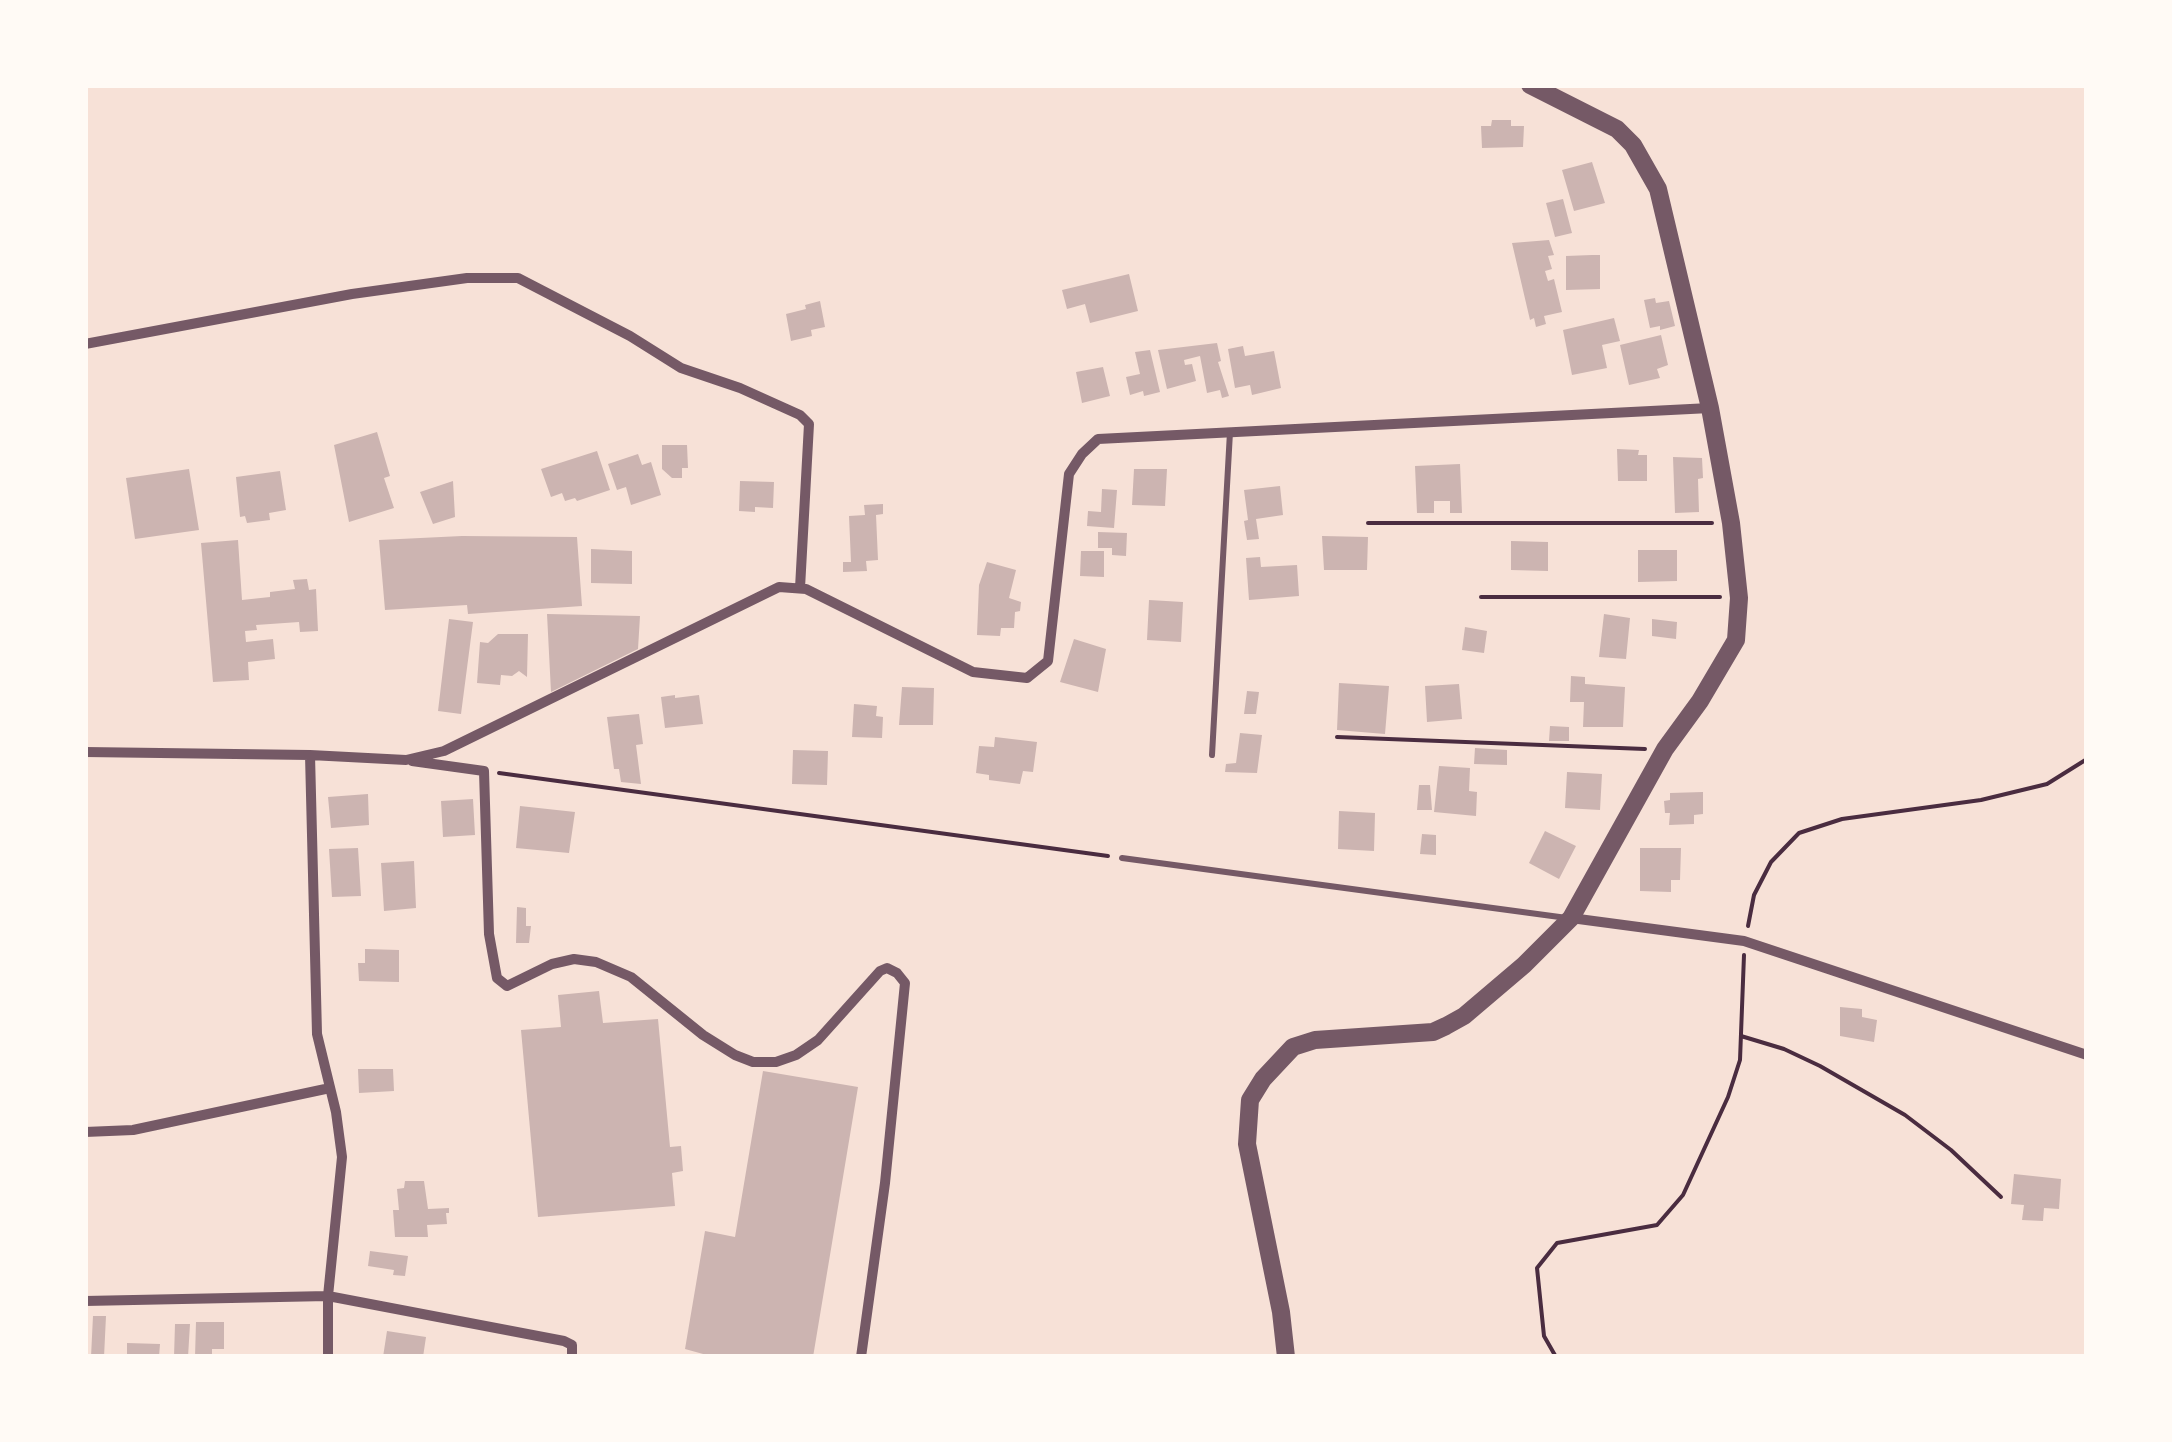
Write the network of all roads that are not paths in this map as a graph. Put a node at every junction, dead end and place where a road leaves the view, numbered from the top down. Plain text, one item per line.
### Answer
1 (1530, 85) edge
2 (85, 344) edge
3 (1710, 408) junction
4 (1230, 431) junction
5 (800, 588) junction
6 (85, 752) edge
7 (310, 755) junction
8 (1212, 755) dead end
9 (406, 760) junction
10 (1122, 858) road end
11 (1571, 918) junction
12 (2087, 1055) edge
13 (330, 1088) junction
14 (85, 1132) edge
15 (328, 1296) junction
16 (85, 1301) edge
17 (328, 1357) edge
18 (572, 1357) edge
19 (861, 1357) edge
20 (1286, 1357) edge

1 - 3 street
2 - 5 street
3 - 4 street
3 - 11 street
4 - 5 street
4 - 8 lane
5 - 9 street
6 - 7 street
7 - 9 street
7 - 13 street
9 - 19 street
10 - 11 lane
11 - 12 street
11 - 20 street
13 - 14 street
13 - 15 street
15 - 16 street
15 - 17 street
15 - 18 street

